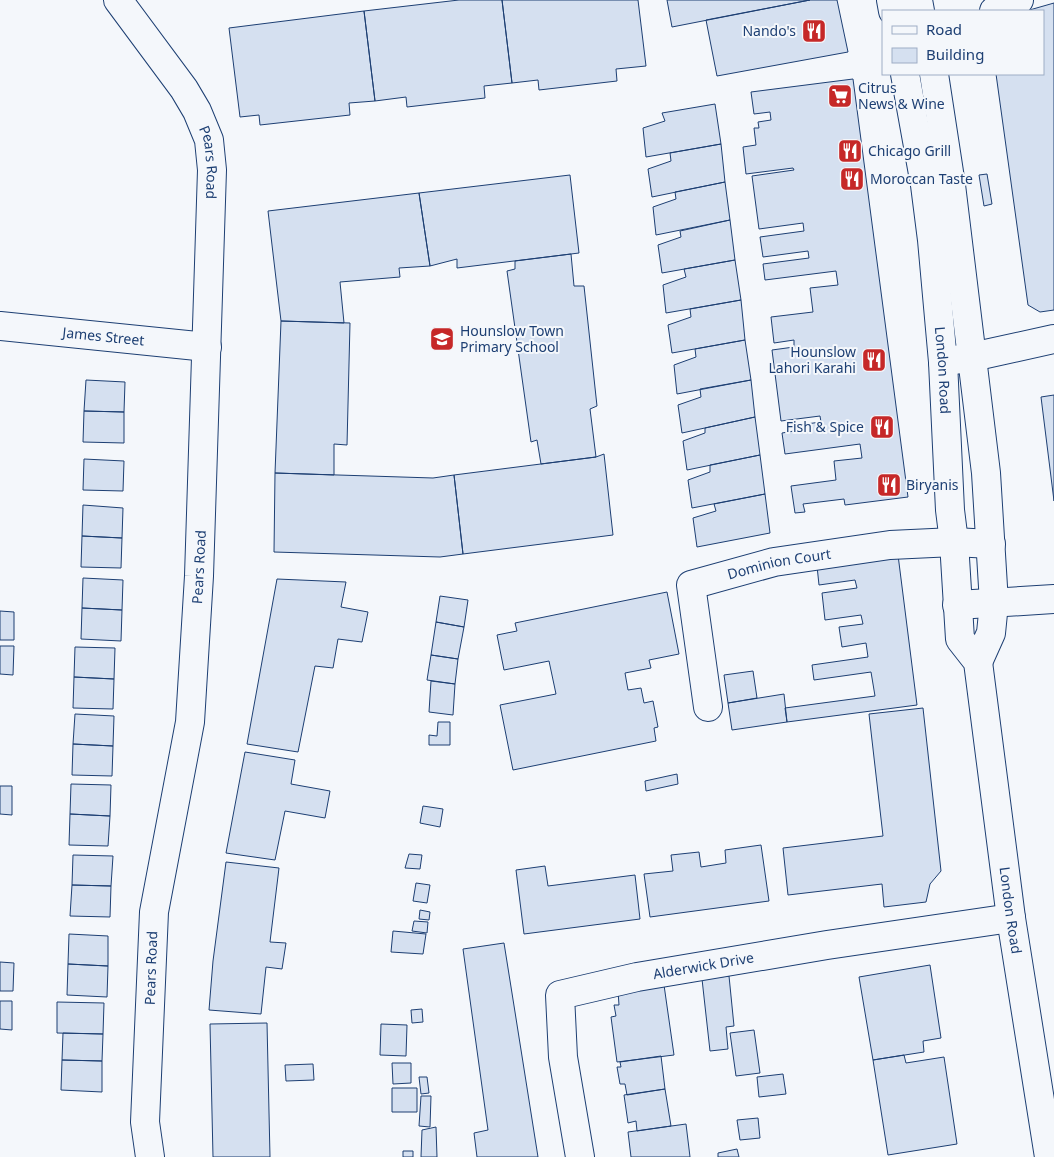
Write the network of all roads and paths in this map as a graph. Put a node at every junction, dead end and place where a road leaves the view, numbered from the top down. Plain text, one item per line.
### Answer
1 (118, 0) edge
2 (1019, 0) edge
3 (996, 10) edge
4 (905, 75) edge
5 (934, 75) edge
6 (0, 326) edge
7 (1054, 339) edge
8 (207, 347) junction
9 (972, 358) junction
10 (943, 362) junction
11 (954, 542) junction
12 (991, 544) junction
13 (1054, 599) edge
14 (994, 603) junction
15 (957, 605) junction
16 (978, 662) junction
17 (708, 706) dead end
18 (1010, 918) junction
19 (1049, 1116) edge
20 (150, 1157) edge
21 (580, 1157) edge
22 (1050, 1157) edge

1 - 8 street, Pears Road
2 - 3 street
4 - 10 street, London Road
5 - 9 street
6 - 8 street, James Street
7 - 9 street
8 - 20 street, Pears Road
9 - 10 street
9 - 12 street
10 - 11 street, London Road
11 - 12 street, Dominion Court
11 - 15 street, London Road
11 - 17 street, Dominion Court
12 - 14 street
13 - 14 street
14 - 15 street
14 - 16 street
15 - 16 street, London Road
16 - 18 street, London Road
18 - 19 street, London Road
18 - 21 street, Alderwick Drive
19 - 22 street, London Road

